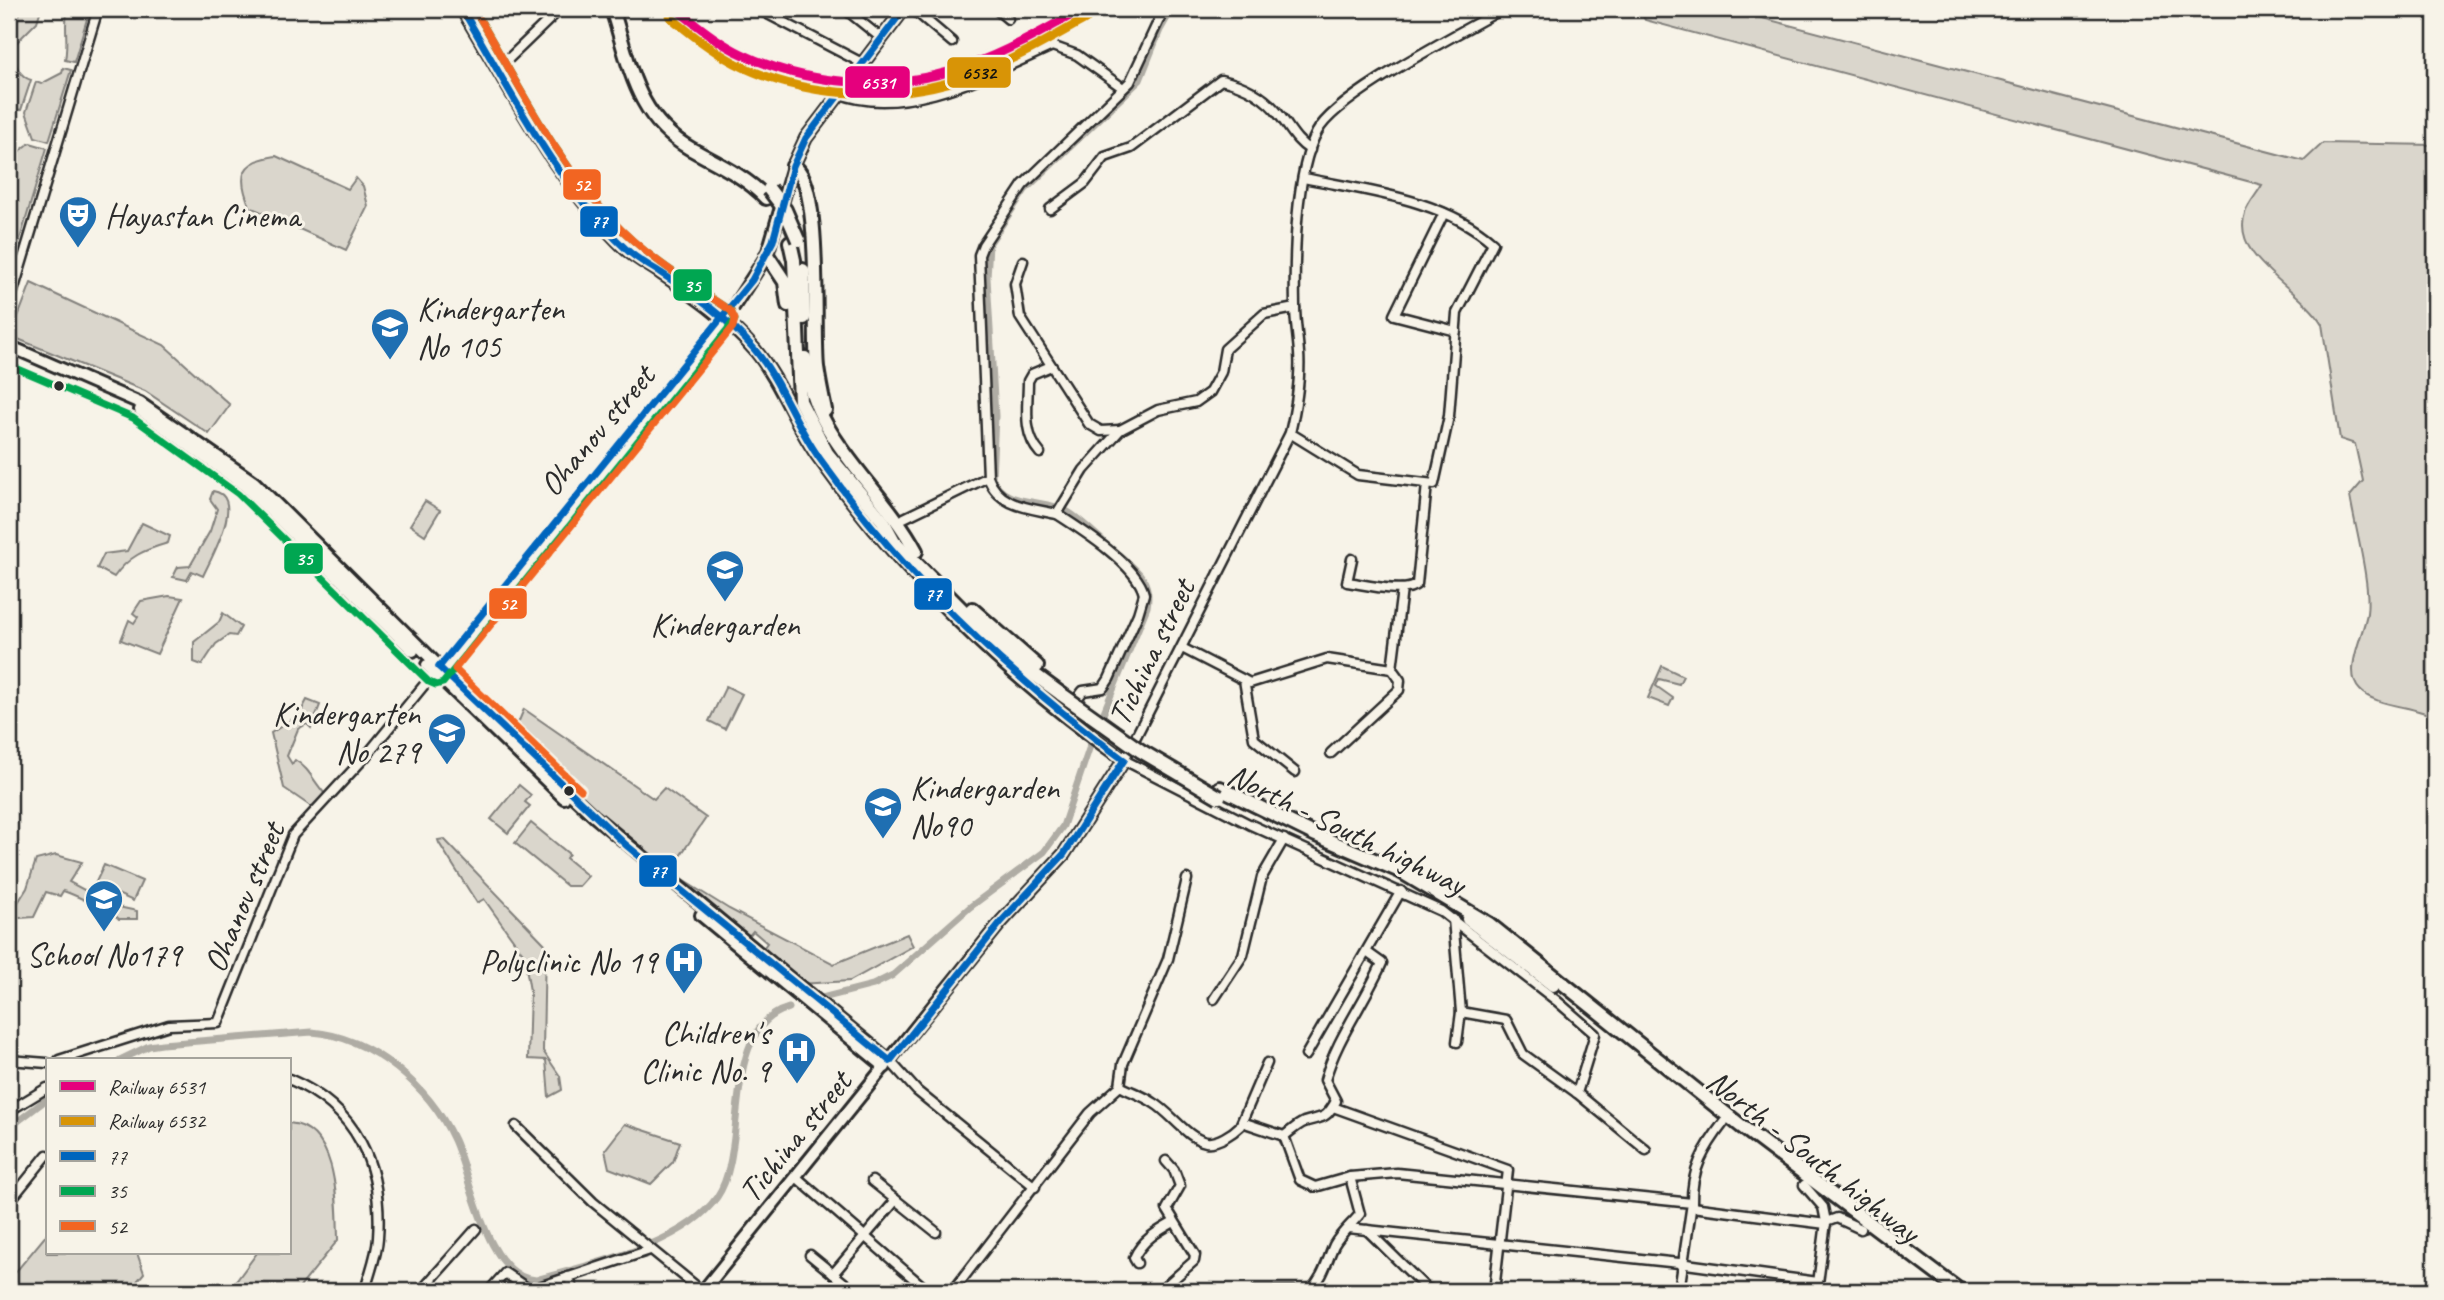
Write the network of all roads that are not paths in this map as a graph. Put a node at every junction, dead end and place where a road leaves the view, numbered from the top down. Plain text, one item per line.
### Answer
1 (98, 9) edge
2 (462, 9) edge
3 (560, 9) edge
4 (612, 9) edge
5 (620, 9) edge
6 (758, 9) edge
7 (845, 9) edge
8 (904, 9) edge
9 (913, 9) edge
10 (996, 9) edge
11 (1164, 9) edge
12 (1502, 9) edge
13 (1008, 19) dead end
14 (881, 38) junction
15 (953, 41) dead end
16 (862, 64) junction
17 (499, 68) junction
18 (1123, 88) junction
19 (838, 93) junction
20 (1310, 150) junction
21 (793, 166) junction
22 (1304, 178) junction
23 (768, 194) junction
24 (1050, 209) dead end
25 (1444, 213) junction
26 (794, 241) junction
27 (768, 255) junction
28 (1023, 261) dead end
29 (9, 306) edge
30 (1295, 308) junction
31 (723, 319) junction
32 (1456, 331) junction
33 (9, 346) edge
34 (9, 354) edge
35 (1051, 366) junction
36 (800, 401) junction
37 (1120, 430) junction
38 (1290, 433) junction
39 (832, 436) junction
40 (1040, 453) dead end
41 (989, 477) junction
42 (1427, 484) junction
43 (1060, 510) junction
44 (904, 518) dead end
45 (884, 534) junction
46 (916, 551) junction
47 (1352, 559) dead end
48 (1402, 589) junction
49 (1182, 648) junction
50 (1392, 669) junction
51 (438, 671) junction
52 (1244, 680) junction
53 (1063, 691) junction
54 (1064, 716) junction
55 (1331, 753) dead end
56 (1124, 760) junction
57 (1295, 772) dead end
58 (1219, 793) junction
59 (1284, 839) junction
60 (1187, 879) dead end
61 (1401, 891) junction
62 (1453, 919) junction
63 (1469, 920) junction
64 (1368, 953) junction
65 (1495, 954) junction
66 (1544, 978) junction
67 (1214, 999) dead end
68 (1461, 1012) junction
69 (1457, 1042) dead end
70 (1306, 1055) dead end
71 (75, 1058) edge
72 (9, 1060) edge
73 (46, 1063) edge
74 (1267, 1063) dead end
75 (890, 1066) junction
76 (290, 1080) edge
77 (1120, 1086) junction
78 (46, 1088) edge
79 (1577, 1093) junction
80 (1333, 1107) junction
81 (9, 1111) edge
82 (1242, 1122) junction
83 (1724, 1122) junction
84 (516, 1126) dead end
85 (1284, 1136) junction
86 (1646, 1150) dead end
87 (46, 1156) edge
88 (1166, 1161) dead end
89 (795, 1176) junction
90 (1350, 1177) junction
91 (872, 1181) dead end
92 (1508, 1184) junction
93 (1804, 1185) junction
94 (1035, 1187) junction
95 (896, 1200) junction
96 (9, 1202) edge
97 (1692, 1205) junction
98 (1174, 1222) junction
99 (1826, 1223) junction
100 (1348, 1228) junction
101 (476, 1229) dead end
102 (1861, 1229) junction
103 (1367, 1230) junction
104 (936, 1232) dead end
105 (864, 1236) junction
106 (1500, 1243) junction
107 (650, 1250) junction
108 (810, 1255) dead end
109 (1137, 1263) dead end
110 (1685, 1264) junction
111 (833, 1274) junction
112 (568, 1277) junction
113 (1818, 1287) edge
114 (365, 1291) edge
115 (421, 1291) edge
116 (489, 1291) edge
117 (574, 1291) edge
118 (702, 1291) edge
119 (854, 1291) edge
120 (928, 1291) edge
121 (953, 1291) edge
122 (1160, 1291) edge
123 (1256, 1291) edge
124 (1294, 1291) edge
125 (1310, 1291) edge
126 (1433, 1291) edge
127 (1494, 1291) edge
128 (1679, 1291) edge
129 (1946, 1291) edge
130 (1960, 1291) edge

1 - 29 street
2 - 17 main road
3 - 17 street
4 - 23 highway, North - South highway
5 - 23 highway, North - South highway
6 - 16 street
7 - 14 street
8 - 14 main road, Ohanov street
9 - 15 street
10 - 13 street
11 - 18 street
12 - 20 street, Tichina street
14 - 16 main road, Ohanov street
16 - 19 main road, Ohanov street
17 - 31 main road
18 - 19 street
18 - 41 street
19 - 21 main road, Ohanov street
20 - 22 street, Tichina street
20 - 24 street
21 - 27 main road, Ohanov street
21 - 39 highway
22 - 25 street
22 - 30 street, Tichina street
23 - 26 highway, North - South highway
25 - 32 street
25 - 32 street
26 - 36 highway, North - South highway
26 - 39 highway, North - South highway
27 - 31 main road, Ohanov street
27 - 36 highway
28 - 35 street
30 - 37 street
30 - 38 street, Tichina street
31 - 45 main road
31 - 51 main road, Ohanov street
32 - 42 street
33 - 51 main road
34 - 51 main road
35 - 37 street
35 - 40 street
36 - 45 highway, North - South highway
37 - 43 street
38 - 42 street
38 - 49 street, Tichina street
39 - 46 highway, North - South highway
41 - 43 street
41 - 44 street
42 - 48 street
43 - 54 street
45 - 46 highway, North - South highway
45 - 53 highway, North - South highway
45 - 54 main road
46 - 53 highway, North - South highway
47 - 48 street
48 - 50 street
49 - 52 street
49 - 56 street, Tichina street
50 - 52 street
50 - 55 street
51 - 71 street, Ohanov street
51 - 75 main road
52 - 57 street
53 - 58 highway, North - South highway, bridge
54 - 56 main road
56 - 59 street
56 - 75 main road, Tichina street
58 - 63 highway, North - South highway
58 - 130 highway, North - South highway
59 - 61 street
59 - 67 street
60 - 77 street
61 - 62 street
61 - 64 street
62 - 65 street
62 - 68 street
63 - 65 street
63 - 66 highway, North - South highway
64 - 70 street
64 - 80 street
65 - 66 street
65 - 79 street
66 - 83 highway, North - South highway
68 - 69 street
68 - 79 street
72 - 73 street
74 - 82 street
75 - 89 main road, Tichina street
75 - 94 street
76 - 114 street
77 - 82 street
77 - 94 street
78 - 81 street
79 - 86 street
80 - 85 street
80 - 92 street
82 - 85 street
83 - 93 highway, North - South highway
83 - 97 street
84 - 107 street
85 - 90 street
87 - 96 street
88 - 98 street
89 - 105 street
89 - 118 main road, Tichina street
90 - 92 street
90 - 100 street
91 - 95 street
92 - 97 street
92 - 106 street
93 - 99 street
93 - 102 highway, North - South highway
94 - 121 street
95 - 104 street
95 - 105 street
97 - 99 street
97 - 110 street
98 - 109 street
98 - 122 street
99 - 102 street
99 - 113 street
100 - 103 street
100 - 125 street
101 - 115 street
102 - 129 highway, North - South highway
103 - 106 street
103 - 126 street
105 - 111 street
105 - 120 street
106 - 110 street
106 - 127 street
107 - 112 street
107 - 118 street
108 - 111 street
110 - 113 street
110 - 128 street
111 - 119 street
112 - 116 street
112 - 117 street
123 - 124 street

